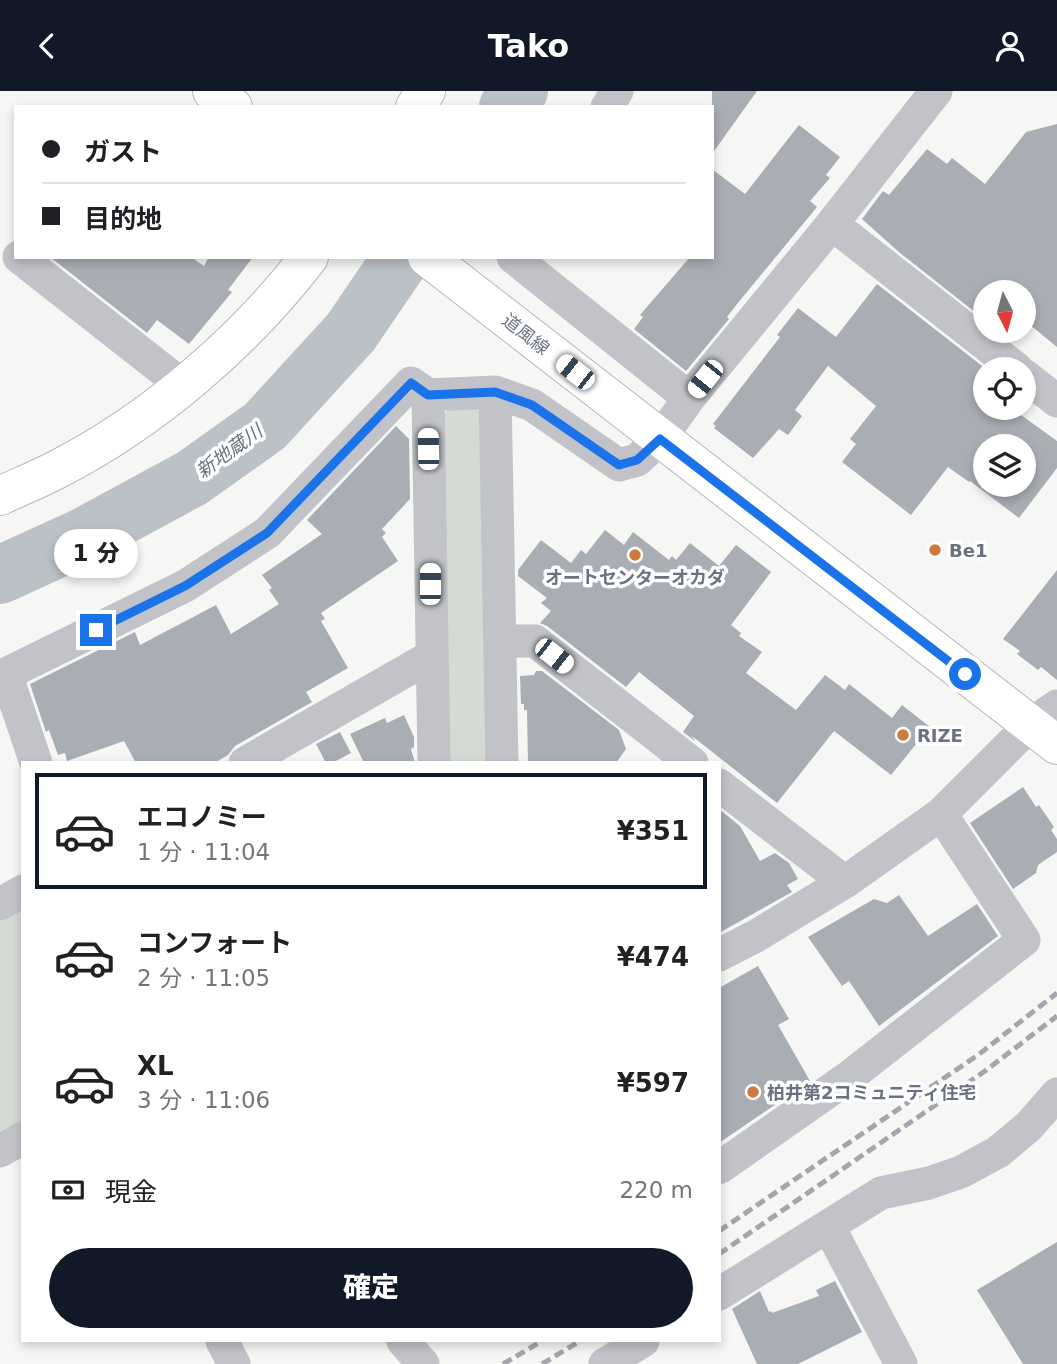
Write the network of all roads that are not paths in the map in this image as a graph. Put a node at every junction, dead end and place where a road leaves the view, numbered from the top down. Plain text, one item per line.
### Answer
1 (212, 91) edge
2 (936, 91) edge
3 (230, 105) edge
4 (832, 224) junction
5 (0, 243) edge
6 (14, 254) edge
7 (21, 259) edge
8 (307, 259) edge
9 (430, 259) edge
10 (516, 259) edge
11 (1002, 357) edge
12 (182, 385) junction
13 (495, 392) junction
14 (428, 395) junction
15 (690, 398) junction
16 (660, 439) junction
17 (0, 496) edge
18 (500, 641) junction
19 (430, 657) junction
20 (3, 676) edge
21 (1048, 725) edge
22 (35, 761) edge
23 (248, 761) edge
24 (434, 761) edge
25 (502, 761) edge
26 (689, 761) edge
27 (721, 787) edge
28 (941, 814) junction
29 (845, 882) junction
30 (21, 892) edge
31 (0, 904) edge
32 (721, 954) edge
33 (1057, 1094) edge
34 (21, 1139) edge
35 (0, 1151) edge
36 (721, 1167) edge
37 (829, 1227) junction
38 (721, 1293) edge
39 (223, 1342) edge
40 (641, 1342) edge
41 (234, 1364) edge
42 (605, 1364) edge
43 (901, 1364) edge

1 - 3 street
2 - 4 street
4 - 11 street
4 - 15 street
5 - 6 street
7 - 12 street
8 - 12 street
9 - 16 street, 道風線
10 - 15 street
12 - 17 street
13 - 14 street
13 - 16 street
13 - 18 street
14 - 19 street
14 - 20 street
15 - 16 street
16 - 21 street, 道風線
18 - 25 street
18 - 26 street
19 - 23 street
19 - 24 street
20 - 22 street
21 - 28 street
27 - 29 street
28 - 29 street
28 - 36 street
29 - 32 street
30 - 31 street
33 - 37 street
34 - 35 street
37 - 38 street
37 - 43 street
39 - 41 street
40 - 42 street

